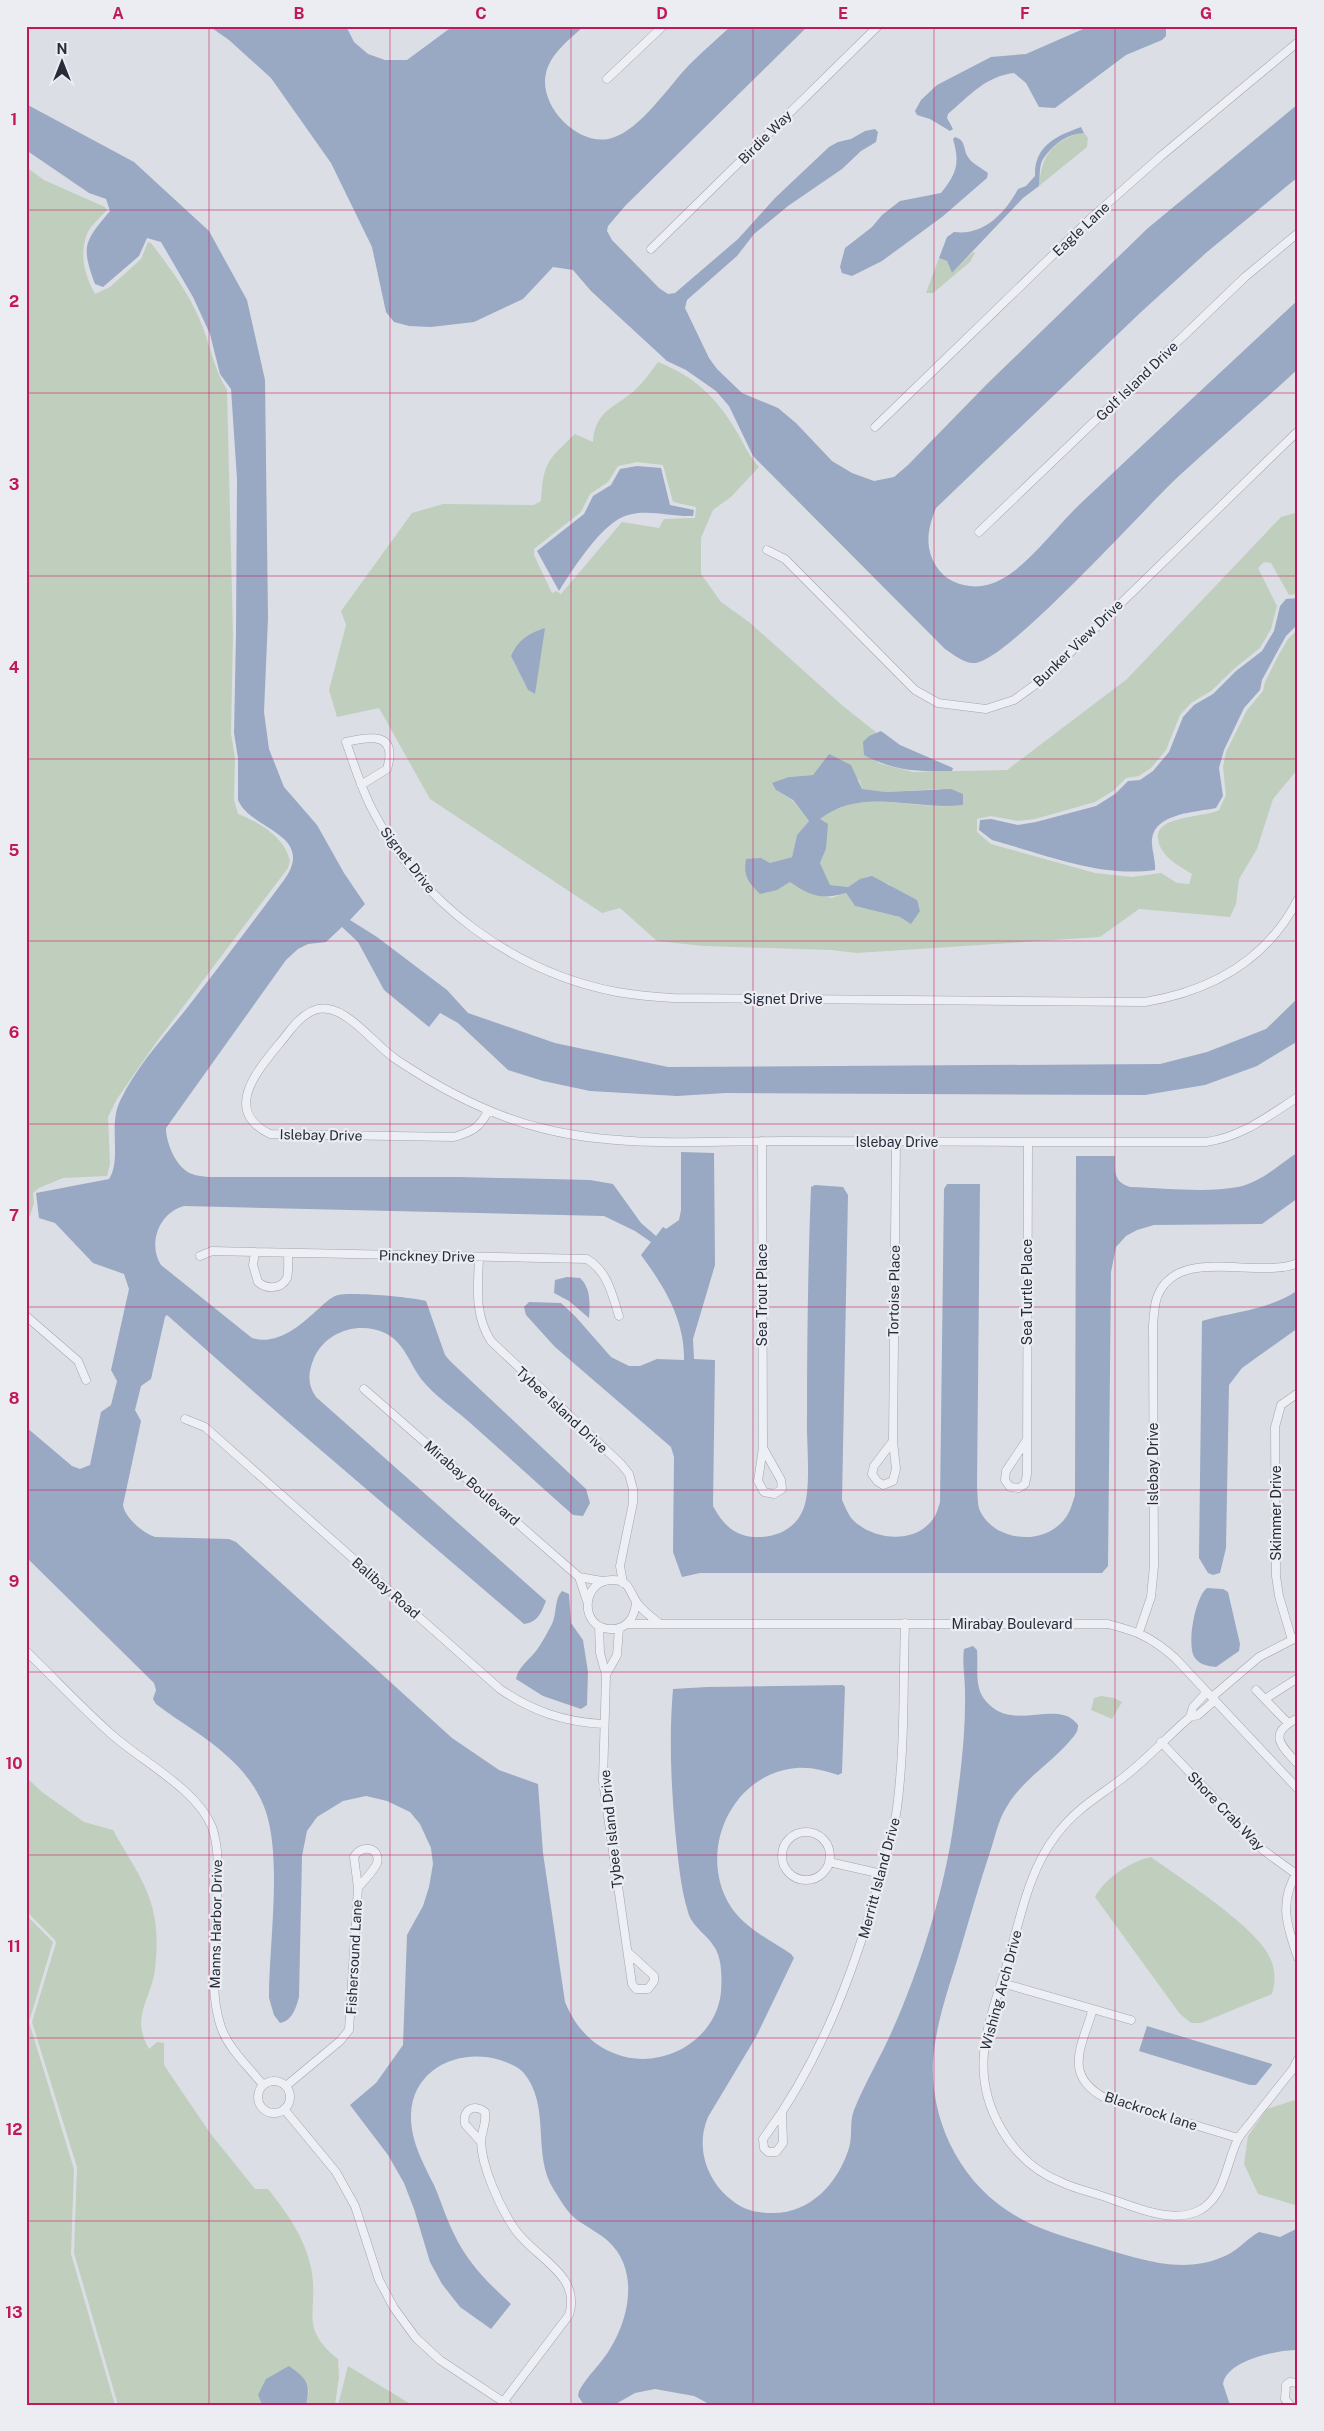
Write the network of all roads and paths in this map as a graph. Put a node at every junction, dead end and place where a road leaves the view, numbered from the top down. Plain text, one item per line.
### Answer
1 (663, 26) edge
2 (878, 26) edge
3 (1298, 42) edge
4 (606, 80) dead end
5 (1298, 233) edge
6 (652, 249) dead end
7 (875, 427) dead end
8 (1298, 432) edge
9 (979, 532) dead end
10 (767, 550) dead end
11 (361, 785) junction
12 (1297, 900) edge
13 (1298, 1096) edge
14 (488, 1111) junction
15 (762, 1141) junction
16 (896, 1142) junction
17 (1028, 1142) junction
18 (255, 1252) junction
19 (288, 1253) junction
20 (200, 1256) dead end
21 (479, 1257) junction
22 (1298, 1263) edge
23 (26, 1316) edge
24 (619, 1316) dead end
25 (86, 1380) dead end
26 (364, 1389) dead end
27 (1298, 1392) edge
28 (185, 1419) dead end
29 (893, 1441) junction
30 (1026, 1441) junction
31 (763, 1448) junction
32 (620, 1566) junction
33 (579, 1577) junction
34 (606, 1581) junction
35 (623, 1583) junction
36 (587, 1601) junction
37 (636, 1602) junction
38 (905, 1623) junction
39 (627, 1624) junction
40 (660, 1624) junction
41 (599, 1626) junction
42 (619, 1628) junction
43 (1140, 1632) junction
44 (1295, 1639) edge
45 (26, 1651) edge
46 (601, 1657) junction
47 (616, 1657) junction
48 (606, 1675) junction
49 (1298, 1678) edge
50 (1256, 1690) dead end
51 (1211, 1697) junction
52 (1265, 1699) junction
53 (1298, 1718) edge
54 (603, 1724) junction
55 (1288, 1724) junction
56 (1161, 1742) junction
57 (1298, 1764) edge
58 (1298, 1789) edge
59 (829, 1862) junction
60 (1297, 1873) edge
61 (882, 1874) junction
62 (358, 1888) junction
63 (629, 1953) junction
64 (1298, 1958) edge
65 (1002, 1983) junction
66 (1093, 2009) junction
67 (1131, 2020) dead end
68 (1298, 2059) edge
69 (263, 2085) junction
70 (286, 2086) junction
71 (284, 2109) junction
72 (782, 2114) junction
73 (1238, 2138) junction
74 (481, 2142) dead end
75 (1298, 2383) edge
76 (506, 2403) edge
77 (1290, 2405) edge

1 - 4 street
2 - 6 street, Birdie Way
3 - 7 street, Eagle Lane
5 - 9 street, Golf Island Drive
8 - 10 street, Bunker View Drive
11 - 11 street, Signet Drive
11 - 12 street, Signet Drive
13 - 17 street, Islebay Drive
14 - 14 street, Islebay Drive
14 - 15 street, Islebay Drive
15 - 16 street, Islebay Drive
15 - 31 street, Sea Trout Place
16 - 17 street, Islebay Drive
16 - 29 street, Tortoise Place
17 - 30 street, Sea Turtle Place
18 - 19 street, Pinckney Drive
18 - 19 street
18 - 20 street, Pinckney Drive
19 - 21 street, Pinckney Drive
21 - 24 street, Pinckney Drive
21 - 32 street, Tybee Island Drive
22 - 43 street, Islebay Drive
23 - 25 street
26 - 33 street, Mirabay Boulevard
27 - 44 street, Skimmer Drive
28 - 54 street, Balibay Road
29 - 29 street, Tortoise Place
30 - 30 street, Sea Turtle Place
31 - 31 street, Sea Trout Place
32 - 34 street, Tybee Island Drive
32 - 35 street, Tybee Island Drive
33 - 34 street, Mirabay Boulevard
33 - 36 street
34 - 35 street, Mirabay Boulevard
34 - 36 street
35 - 37 street
36 - 41 street
37 - 39 street
37 - 40 street
38 - 40 street, Mirabay Boulevard
38 - 43 street, Mirabay Boulevard
38 - 61 street, Merritt Island Drive
39 - 40 street, Mirabay Boulevard
39 - 42 street, Mirabay Boulevard
41 - 42 street
41 - 46 street, Tybee Island Drive
42 - 47 street, Tybee Island Drive
43 - 51 street, Mirabay Boulevard
44 - 51 street, Wishing Arch Drive
45 - 69 street, Manns Harbor Drive
46 - 47 street
46 - 48 street, Tybee Island Drive
47 - 48 street, Tybee Island Drive
48 - 54 street, Tybee Island Drive
49 - 52 street
50 - 52 street
51 - 56 street, Wishing Arch Drive
51 - 58 street, Mirabay Boulevard
52 - 55 street
53 - 55 street
54 - 63 street, Tybee Island Drive
55 - 57 street
56 - 60 street, Shore Crab Way
56 - 65 street, Wishing Arch Drive
59 - 59 street
59 - 61 street
60 - 64 street
61 - 72 street, Merritt Island Drive
62 - 62 street, Fishersound Lane
62 - 70 street, Fishersound Lane
63 - 63 street, Tybee Island Drive
65 - 66 street
65 - 73 street, Wishing Arch Drive
66 - 67 street
66 - 73 street, Blackrock lane
68 - 73 street, Wishing Arch Drive
69 - 70 street
69 - 71 street
70 - 71 street
71 - 76 street
72 - 72 street, Merritt Island Drive
74 - 76 street
75 - 77 street

